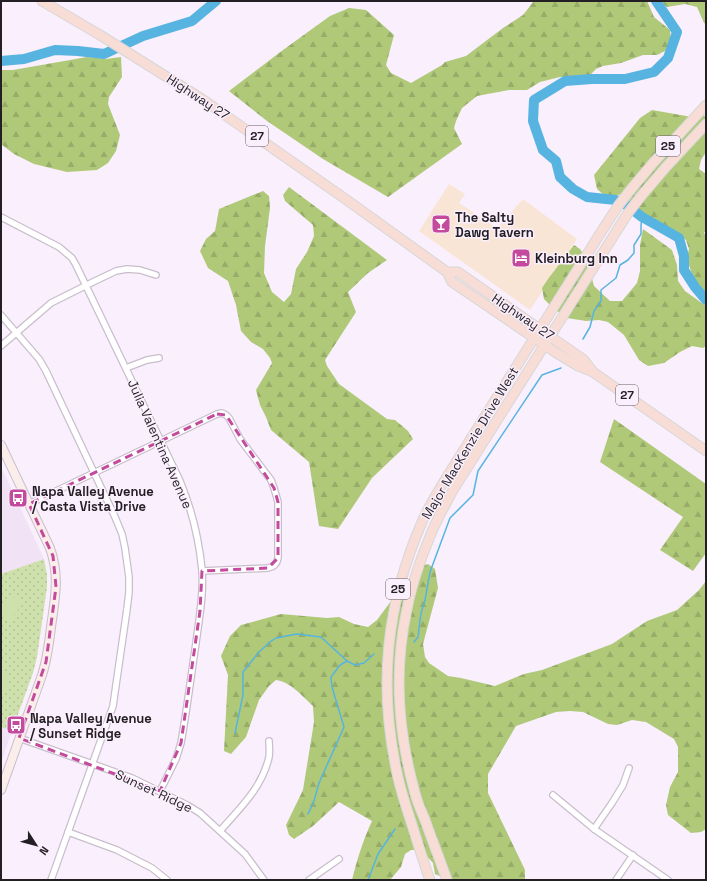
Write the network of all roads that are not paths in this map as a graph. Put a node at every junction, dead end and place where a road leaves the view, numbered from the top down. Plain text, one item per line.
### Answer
1 (42, 1) edge
2 (706, 105) edge
3 (706, 124) edge
4 (1, 217) edge
5 (447, 272) junction
6 (156, 275) dead end
7 (86, 285) junction
8 (1, 315) edge
9 (540, 328) junction
10 (16, 332) junction
11 (551, 336) junction
12 (534, 338) junction
13 (544, 345) junction
14 (1, 346) edge
15 (159, 358) dead end
16 (126, 368) junction
17 (593, 372) junction
18 (160, 441) junction
19 (1, 446) edge
20 (706, 451) edge
21 (94, 473) junction
22 (29, 504) junction
23 (202, 571) junction
24 (20, 738) junction
25 (269, 741) dead end
26 (92, 764) junction
27 (630, 768) dead end
28 (1, 790) edge
29 (160, 791) junction
30 (552, 795) dead end
31 (594, 829) junction
32 (220, 831) junction
33 (68, 832) junction
34 (633, 855) junction
35 (339, 859) dead end
36 (51, 880) edge
37 (167, 880) edge
38 (264, 880) edge
39 (309, 880) edge
40 (430, 880) edge
41 (447, 880) edge
42 (616, 880) edge
43 (668, 880) edge

1 - 5 main road, Highway 27 / 27
2 - 9 main road, Major MacKenzie Drive West / 25
3 - 11 main road, Major MacKenzie Drive West / 25
4 - 7 street, Julia Valentina Avenue
5 - 9 main road, Highway 27 / 27
5 - 12 main road, Highway 27 / 27
6 - 7 street
7 - 10 street
7 - 16 street, Julia Valentina Avenue
8 - 10 street
9 - 11 main road, Highway 27 / 27
9 - 12 main road, Major MacKenzie Drive West / 25
10 - 14 street
10 - 21 street
11 - 13 main road, Major MacKenzie Drive West / 25
11 - 17 main road, Highway 27 / 27
12 - 13 main road, Highway 27 / 27
12 - 40 main road, Major MacKenzie Drive West / 25
13 - 17 main road, Highway 27 / 27
13 - 41 main road, Major MacKenzie Drive West / 25
15 - 16 street
16 - 18 street, Julia Valentina Avenue
17 - 20 main road, Highway 27 / 27
18 - 21 street
18 - 23 street, Julia Valentina Avenue
18 - 23 street
19 - 22 street
21 - 22 street
21 - 26 street
22 - 24 street
23 - 29 street, Julia Valentina Avenue
24 - 26 street, Sunset Ridge
24 - 28 street
25 - 32 street
26 - 29 street, Sunset Ridge
26 - 33 street
27 - 31 street
29 - 32 street, Sunset Ridge
30 - 31 street
31 - 34 street
32 - 38 street, Sunset Ridge
33 - 36 street
33 - 37 street
34 - 42 street
34 - 43 street
35 - 39 street

